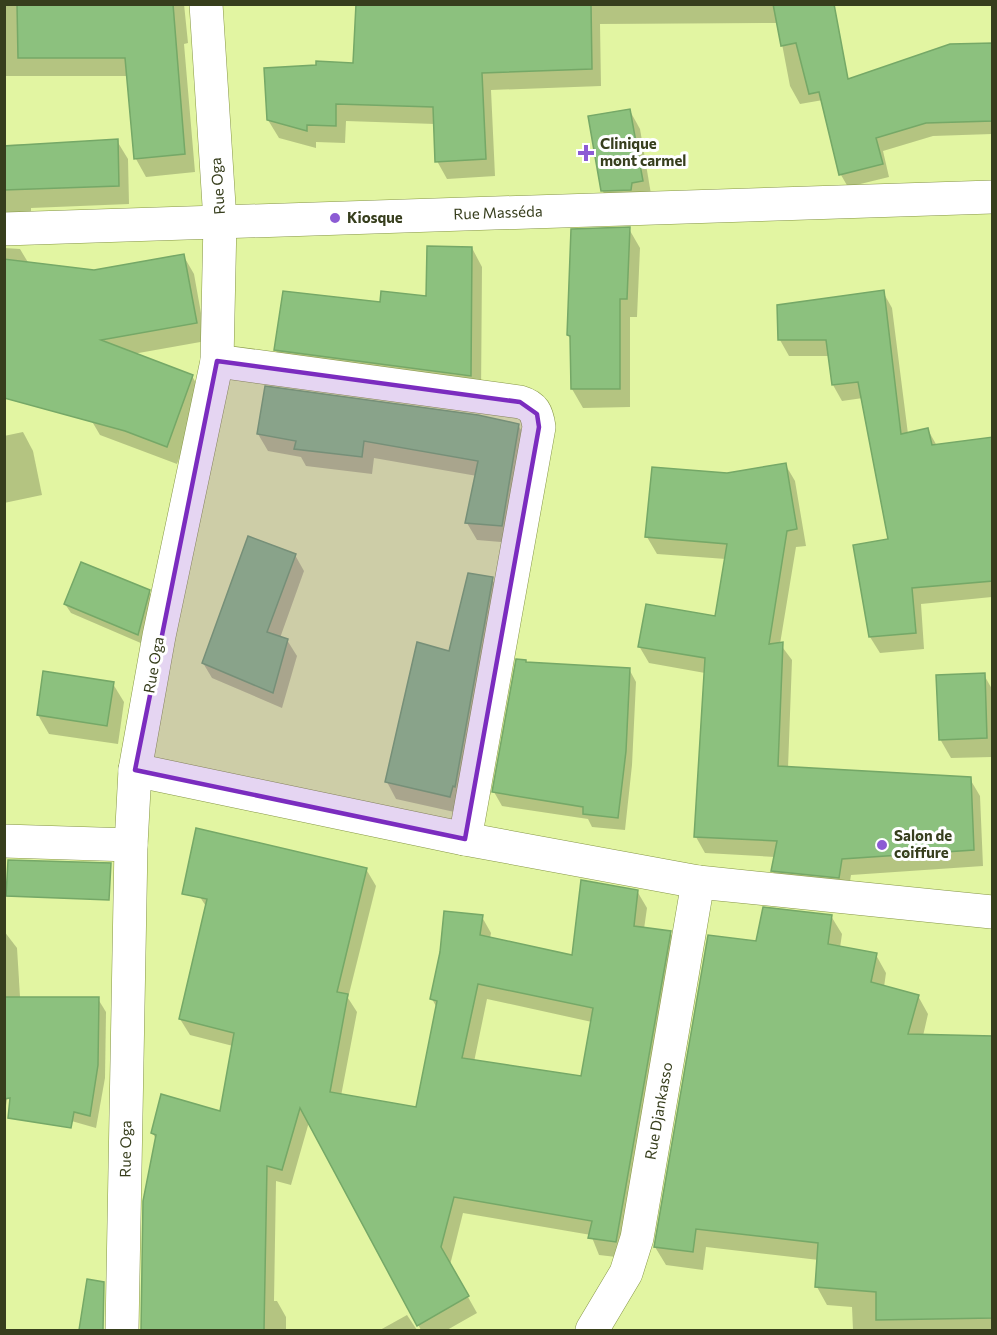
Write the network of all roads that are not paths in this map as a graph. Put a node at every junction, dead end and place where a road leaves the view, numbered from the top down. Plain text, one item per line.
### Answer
1 (206, 4) edge
2 (993, 197) edge
3 (220, 221) junction
4 (4, 229) edge
5 (217, 361) junction
6 (135, 770) junction
7 (465, 838) junction
8 (4, 841) edge
9 (131, 844) junction
10 (698, 882) junction
11 (993, 912) edge
12 (122, 1330) edge
13 (592, 1330) edge

1 - 3 street, Rue Oga
2 - 3 street, Rue Masséda
3 - 4 street, Rue Masséda
3 - 5 street, Rue Oga
5 - 6 street, Rue Oga
5 - 7 street
6 - 7 street
6 - 9 street, Rue Oga
7 - 10 street
8 - 9 street
9 - 12 street, Rue Oga
10 - 11 street
10 - 13 street, Rue Djankasso

